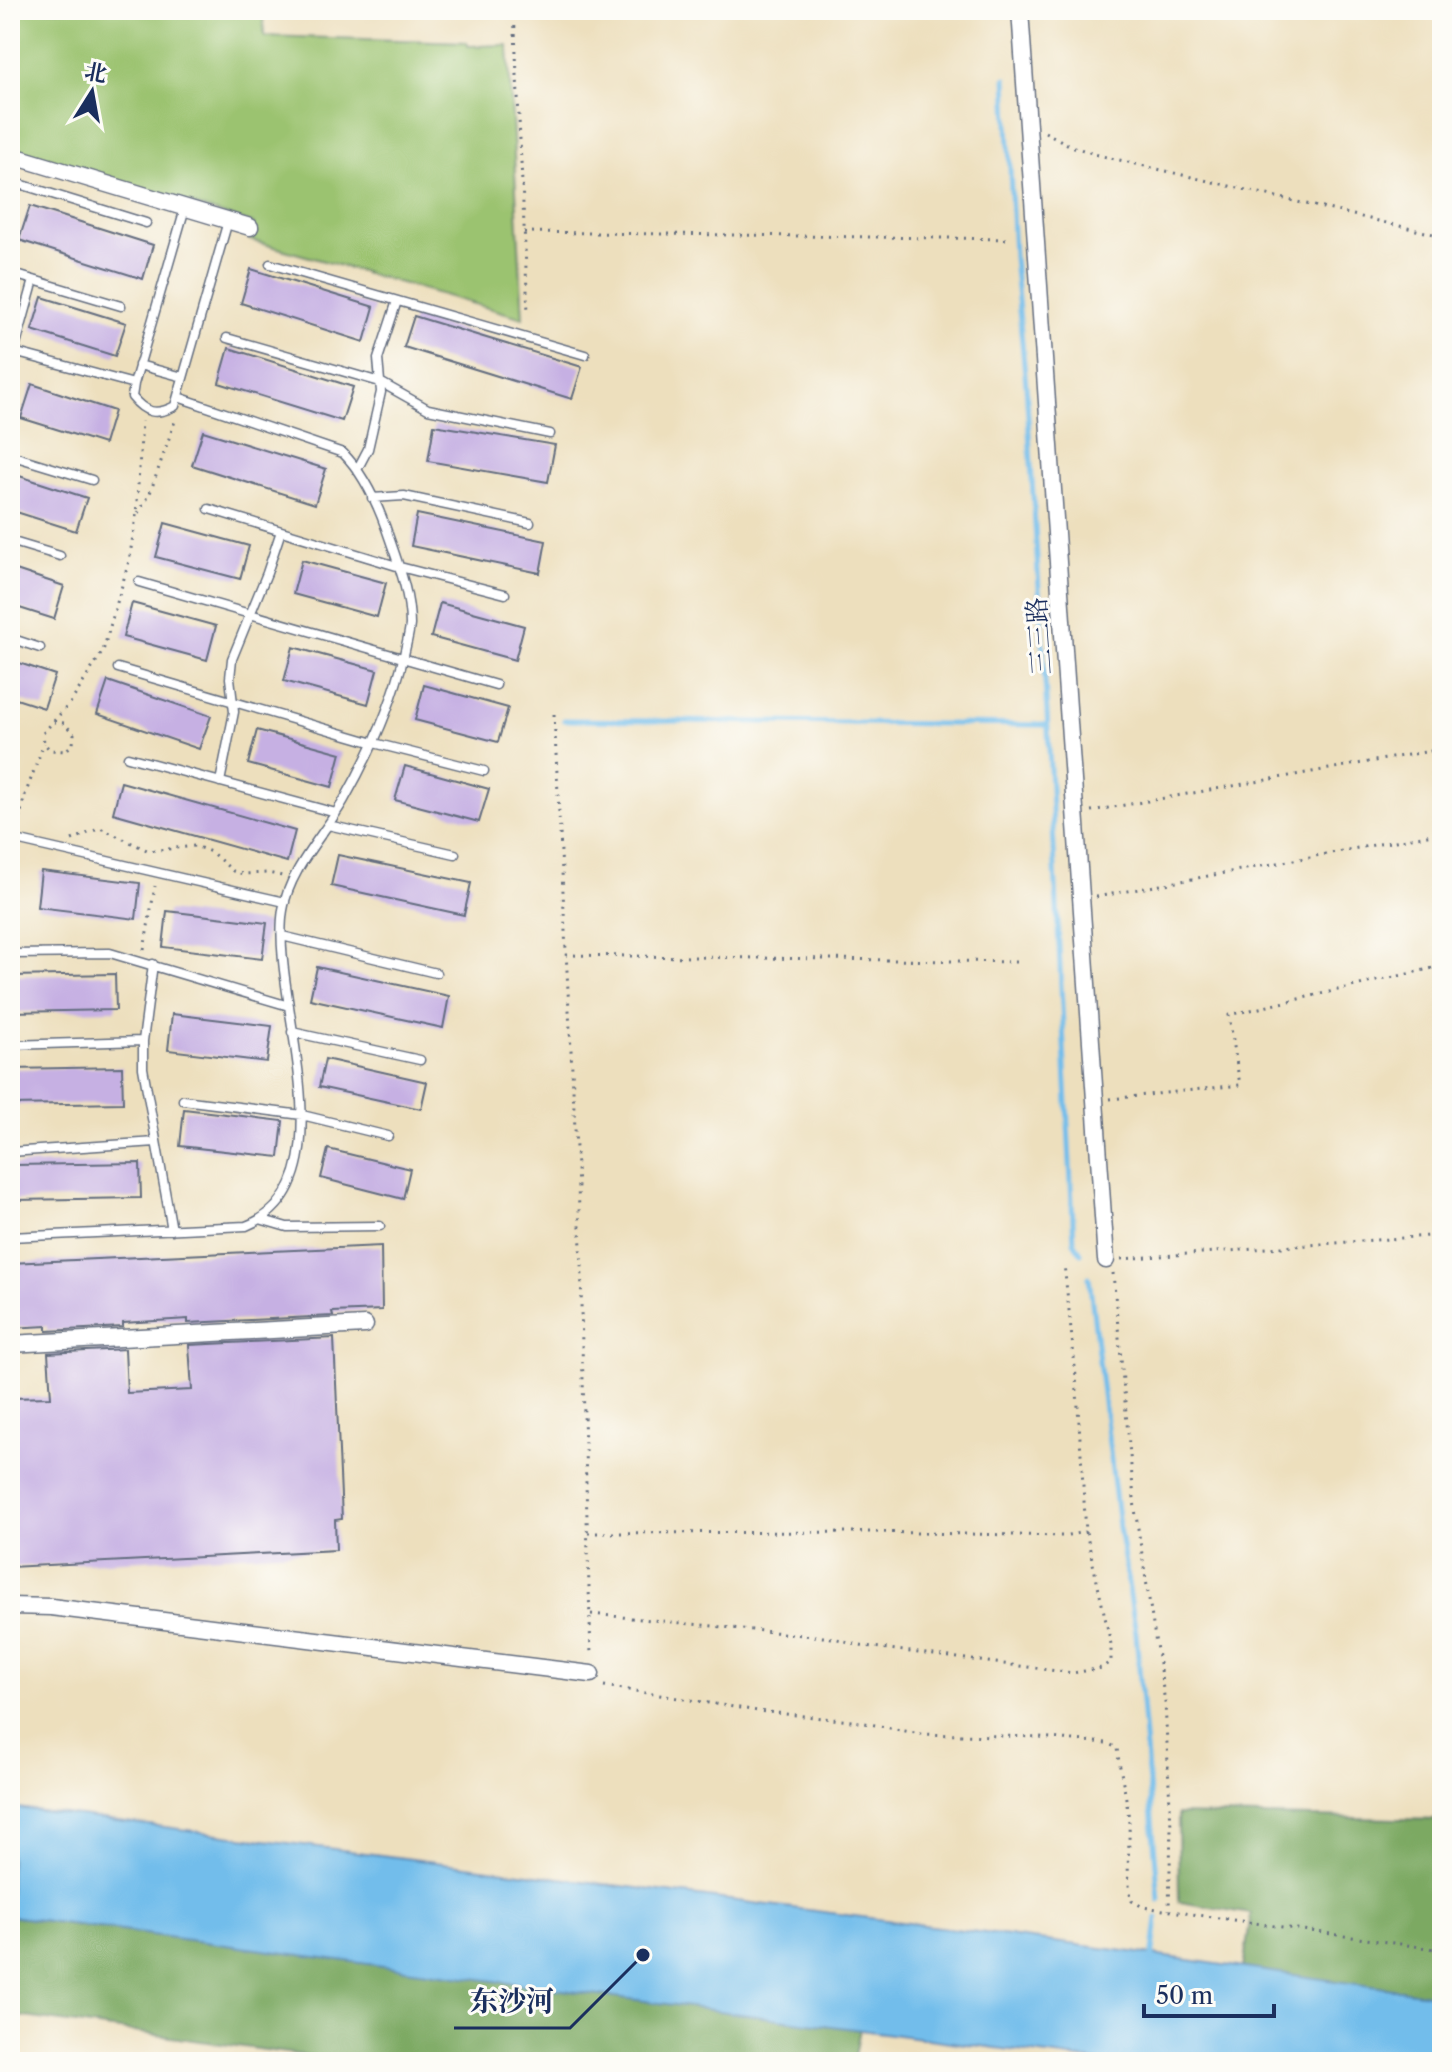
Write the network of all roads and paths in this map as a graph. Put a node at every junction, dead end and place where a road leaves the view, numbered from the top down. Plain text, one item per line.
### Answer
1 (514, 10) edge
2 (1020, 10) edge
3 (1028, 122) junction
4 (10, 155) edge
5 (14, 182) edge
6 (185, 208) junction
7 (10, 209) edge
8 (228, 221) junction
9 (146, 223) dead end
10 (250, 227) dead end
11 (524, 232) junction
12 (1442, 236) edge
13 (1011, 239) dead end
14 (270, 264) dead end
15 (10, 273) edge
16 (34, 280) junction
17 (397, 301) junction
18 (121, 306) dead end
19 (528, 312) dead end
20 (227, 338) dead end
21 (12, 352) edge
22 (585, 355) dead end
23 (139, 365) junction
24 (183, 377) junction
25 (380, 382) junction
26 (134, 384) junction
27 (176, 402) junction
28 (142, 410) junction
29 (550, 434) dead end
30 (10, 455) edge
31 (358, 468) junction
32 (92, 480) dead end
33 (372, 498) junction
34 (209, 509) dead end
35 (136, 517) junction
36 (530, 523) dead end
37 (281, 531) junction
38 (10, 541) edge
39 (60, 556) dead end
40 (400, 567) junction
41 (139, 582) dead end
42 (505, 594) dead end
43 (251, 615) junction
44 (10, 638) edge
45 (40, 648) dead end
46 (403, 659) junction
47 (118, 668) dead end
48 (496, 685) dead end
49 (233, 701) junction
50 (554, 714) dead end
51 (54, 722) junction
52 (44, 743) junction
53 (374, 743) junction
54 (1442, 749) edge
55 (128, 757) dead end
56 (484, 771) dead end
57 (220, 782) junction
58 (336, 813) junction
59 (1075, 814) junction
60 (328, 825) junction
61 (1438, 833) dead end
62 (16, 840) joint
63 (64, 843) dead end
64 (455, 854) dead end
65 (158, 875) junction
66 (294, 879) junction
67 (1081, 900) junction
68 (285, 902) junction
69 (282, 936) junction
70 (10, 954) edge
71 (566, 955) junction
72 (142, 961) junction
73 (1018, 962) dead end
74 (153, 964) junction
75 (1442, 966) edge
76 (436, 973) dead end
77 (289, 1006) junction
78 (292, 1032) junction
79 (143, 1041) junction
80 (10, 1045) edge
81 (420, 1060) dead end
82 (183, 1100) dead end
83 (1095, 1100) junction
84 (302, 1115) junction
85 (388, 1136) dead end
86 (156, 1142) junction
87 (10, 1152) edge
88 (263, 1220) junction
89 (380, 1226) dead end
90 (172, 1230) junction
91 (1442, 1235) edge
92 (10, 1237) edge
93 (1109, 1260) junction
94 (1064, 1264) dead end
95 (365, 1325) dead end
96 (10, 1344) edge
97 (1086, 1532) junction
98 (588, 1533) junction
99 (10, 1606) edge
100 (591, 1614) junction
101 (591, 1674) junction
102 (1169, 1910) junction
103 (1442, 1950) edge

1 - 11 path
2 - 3 street, 三三路
3 - 12 path
3 - 59 street, 三三路
4 - 6 street
5 - 7 lane
5 - 9 lane
6 - 8 street
6 - 23 lane
8 - 10 street
8 - 24 lane
11 - 13 path
11 - 19 path
14 - 17 lane
15 - 16 lane
16 - 18 lane
16 - 21 lane
17 - 22 lane
17 - 25 lane
20 - 25 lane
21 - 26 lane
23 - 24 lane
23 - 26 lane
24 - 27 lane
25 - 29 lane
25 - 31 lane
26 - 28 lane
27 - 28 lane
27 - 31 lane
27 - 35 path
28 - 35 path
30 - 32 lane
31 - 33 lane
33 - 36 lane
33 - 40 lane
34 - 37 lane
35 - 51 path
37 - 40 lane
37 - 43 lane
38 - 39 lane
40 - 42 lane
40 - 46 lane
41 - 43 lane
43 - 46 lane
43 - 49 lane
44 - 45 lane
46 - 48 lane
46 - 53 lane
47 - 49 lane
49 - 53 lane
49 - 57 lane
50 - 71 path
51 - 52 path
51 - 52 path
52 - 62 path
53 - 56 lane
53 - 58 lane
54 - 59 path
55 - 57 lane
57 - 58 lane
58 - 60 lane
59 - 67 street, 三三路
60 - 64 lane
60 - 66 lane
61 - 67 path
62 - 65 lane
63 - 66 path
65 - 68 lane
65 - 72 path
66 - 68 lane
67 - 83 street, 三三路
68 - 69 lane
69 - 76 lane
69 - 77 lane
70 - 72 lane
71 - 73 path
71 - 98 path
72 - 74 lane
74 - 77 lane
74 - 79 lane
75 - 83 path
77 - 78 lane
78 - 81 lane
78 - 84 lane
79 - 80 lane
79 - 86 lane
82 - 84 lane
83 - 93 street, 三三路
84 - 85 lane
84 - 88 lane
86 - 87 lane
86 - 90 lane
88 - 89 lane
88 - 90 lane
90 - 92 lane
91 - 93 path
93 - 102 path
94 - 97 path
95 - 96 street
97 - 98 path
97 - 100 path
98 - 100 path
99 - 101 street
100 - 101 path
101 - 102 path
102 - 103 path

